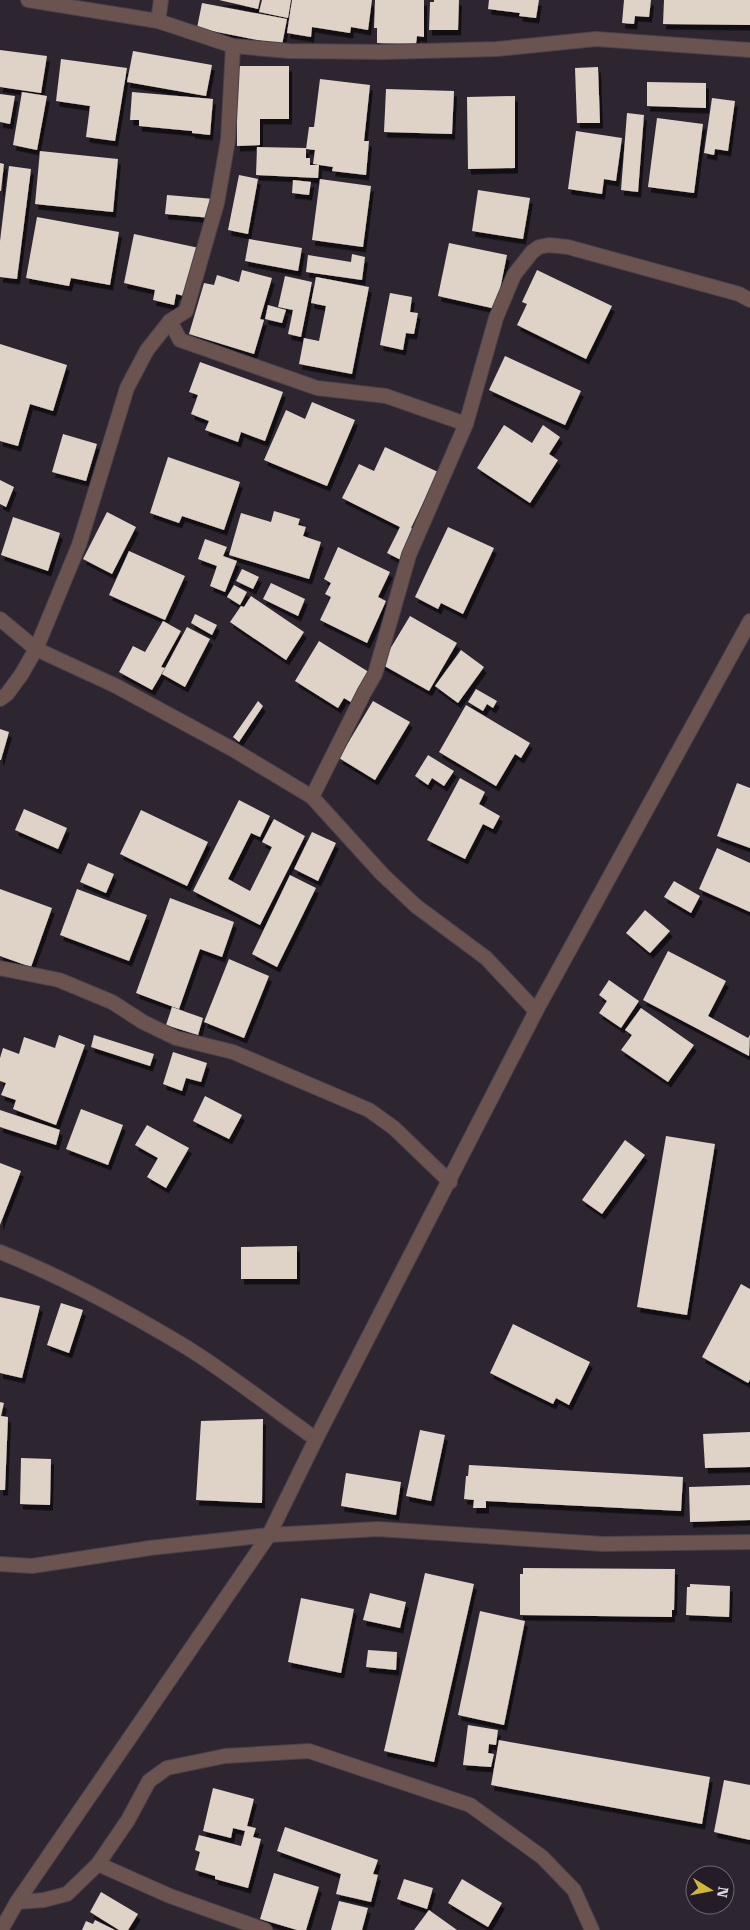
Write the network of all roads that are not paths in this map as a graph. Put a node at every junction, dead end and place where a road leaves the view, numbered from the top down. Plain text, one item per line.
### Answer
1 (28, 0) edge
2 (161, 0) edge
3 (158, 21) junction
4 (233, 46) junction
5 (750, 50) edge
6 (750, 300) edge
7 (170, 321) junction
8 (466, 424) junction
9 (0, 620) edge
10 (750, 621) edge
11 (36, 649) junction
12 (0, 698) edge
13 (312, 797) junction
14 (0, 968) edge
15 (536, 1011) junction
16 (450, 1182) junction
17 (0, 1252) edge
18 (316, 1439) junction
19 (269, 1535) junction
20 (750, 1542) edge
21 (0, 1564) edge
22 (98, 1864) junction
23 (17, 1902) junction
24 (1, 1930) edge
25 (265, 1930) edge
26 (592, 1930) edge

1 - 3 street
2 - 3 street
3 - 4 street
4 - 5 street
4 - 7 street
6 - 8 street
7 - 8 street
7 - 11 street
8 - 13 street
9 - 11 street
10 - 15 street
11 - 12 street
11 - 13 street
13 - 15 street
14 - 16 street
15 - 16 street
16 - 18 street
17 - 18 street
18 - 19 street
19 - 20 street
19 - 21 street
19 - 23 street
22 - 23 street
22 - 25 street
22 - 26 street
23 - 24 street

